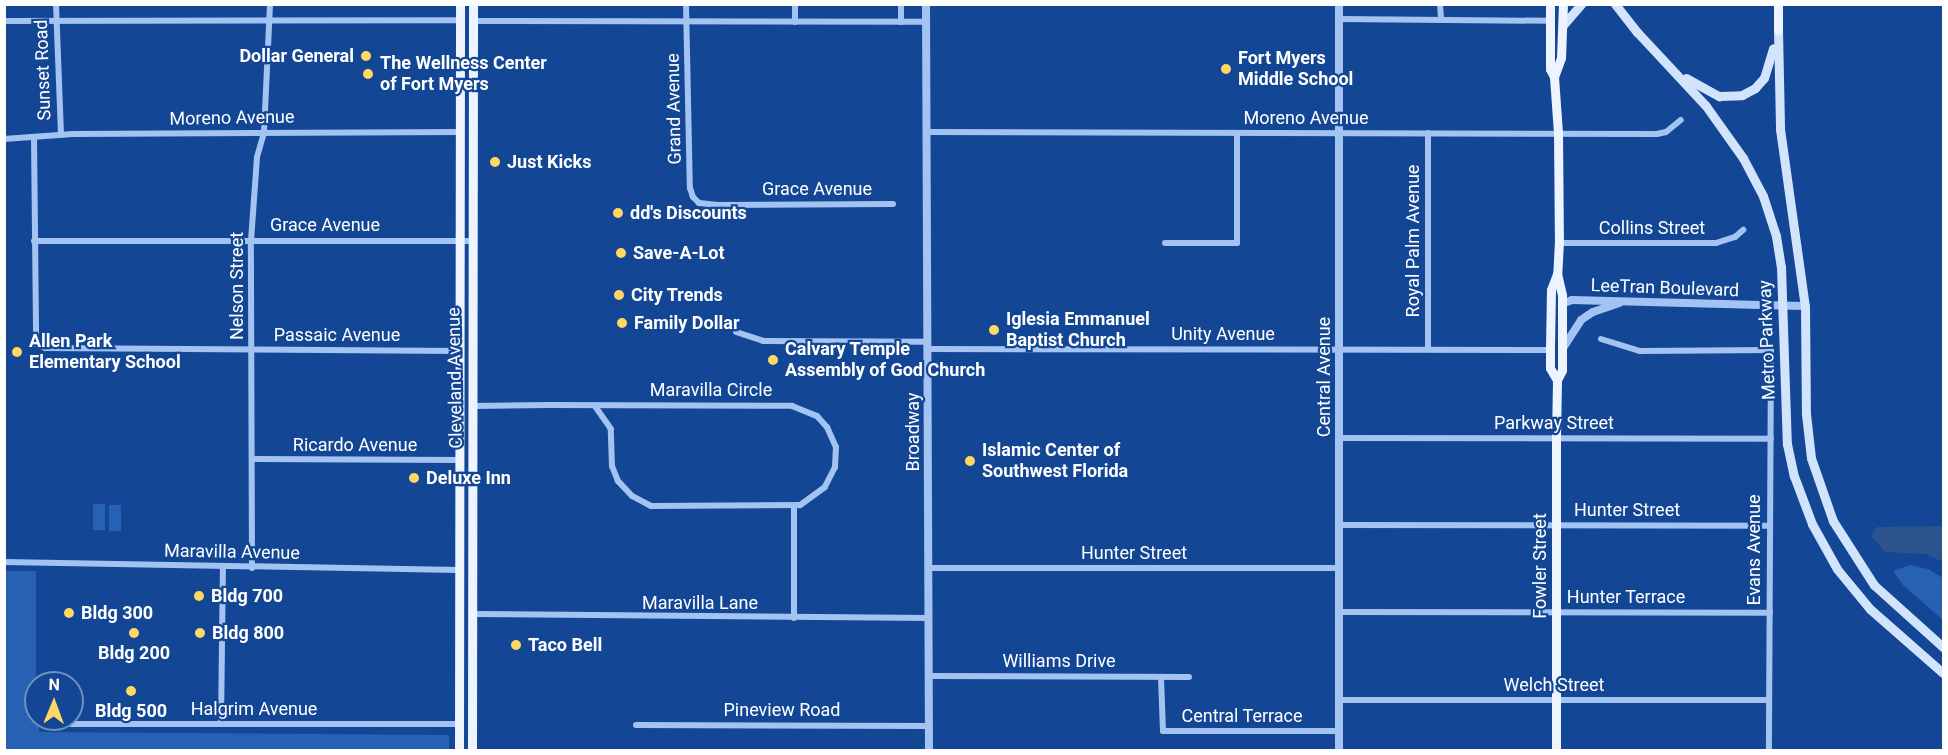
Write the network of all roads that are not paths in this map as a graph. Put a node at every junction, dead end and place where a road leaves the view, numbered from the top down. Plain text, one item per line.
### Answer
1 (56, 4) edge
2 (270, 4) edge
3 (460, 4) edge
4 (465, 4) edge
5 (473, 4) edge
6 (686, 4) edge
7 (795, 4) edge
8 (901, 4) edge
9 (926, 4) edge
10 (1339, 4) edge
11 (1440, 4) edge
12 (1550, 4) edge
13 (1563, 4) edge
14 (1581, 4) edge
15 (1615, 4) edge
16 (1778, 4) edge
17 (1339, 19) junction
18 (460, 20) junction
19 (1441, 20) junction
20 (4, 21) edge
21 (57, 21) junction
22 (269, 21) junction
23 (473, 21) junction
24 (1550, 21) junction
25 (687, 22) junction
26 (795, 22) junction
27 (901, 22) junction
28 (927, 22) junction
29 (1563, 25) junction
30 (1778, 30) junction
31 (473, 50) junction
32 (1559, 68) junction
33 (1672, 68) junction
34 (1554, 77) junction
35 (1681, 120) dead end
36 (264, 132) junction
37 (460, 132) junction
38 (927, 132) junction
39 (1237, 133) junction
40 (1339, 133) junction
41 (1428, 133) junction
42 (1558, 134) junction
43 (61, 135) junction
44 (34, 137) junction
45 (4, 139) edge
46 (705, 203) joint
47 (893, 204) dead end
48 (1743, 230) dead end
49 (34, 241) junction
50 (251, 241) junction
51 (459, 241) junction
52 (472, 241) junction
53 (1165, 243) dead end
54 (1558, 243) junction
55 (1557, 274) junction
56 (1629, 301) junction
57 (1562, 304) junction
58 (1784, 306) junction
59 (1805, 306) junction
60 (1551, 308) junction
61 (736, 332) dead end
62 (1601, 339) dead end
63 (36, 344) joint
64 (927, 346) junction
65 (252, 349) junction
66 (1339, 349) junction
67 (1428, 349) junction
68 (1550, 350) junction
69 (459, 351) junction
70 (1561, 351) junction
71 (1557, 381) junction
72 (594, 405) junction
73 (473, 406) junction
74 (1338, 438) junction
75 (1556, 438) junction
76 (1771, 438) junction
77 (252, 459) junction
78 (459, 460) junction
79 (794, 506) junction
80 (1339, 525) junction
81 (1556, 525) junction
82 (1770, 526) junction
83 (4, 562) edge
84 (223, 568) junction
85 (252, 568) junction
86 (928, 568) junction
87 (1339, 568) junction
88 (459, 570) junction
89 (459, 583) junction
90 (1339, 612) junction
91 (1556, 612) junction
92 (1770, 613) junction
93 (472, 614) junction
94 (794, 618) junction
95 (928, 618) junction
96 (1944, 648) edge
97 (1944, 674) edge
98 (929, 676) junction
99 (1161, 677) junction
100 (1189, 677) dead end
101 (1339, 700) junction
102 (1556, 700) junction
103 (1769, 700) junction
104 (84, 722) edge
105 (221, 724) junction
106 (459, 724) junction
107 (636, 725) dead end
108 (928, 726) junction
109 (1339, 731) junction
110 (459, 750) edge
111 (471, 750) edge
112 (929, 750) edge
113 (1339, 750) edge
114 (1556, 750) edge
115 (1769, 750) edge

1 - 21 street, Sunset Road
2 - 22 street, Nelson Street
3 - 18 main road, Cleveland Avenue
4 - 23 main road
5 - 23 main road, Cleveland Avenue
6 - 25 street, Grand Avenue
7 - 26 street
8 - 27 street
9 - 28 street, Broadway
10 - 17 street, Central Avenue
11 - 19 street
12 - 24 main road, Fowler Street
13 - 29 main road
14 - 29 main road
15 - 33 main road, Metro Parkway
16 - 30 main road
17 - 19 street
17 - 40 street, Central Avenue
18 - 22 street
18 - 31 main road
18 - 37 main road, Cleveland Avenue
19 - 24 street
20 - 21 street
21 - 22 street
21 - 43 street, Sunset Road
22 - 36 street, Nelson Street
23 - 25 street
23 - 31 main road, Cleveland Avenue
24 - 32 main road
24 - 34 main road, Fowler Street
25 - 26 street
25 - 46 street, Grand Avenue
26 - 27 street
27 - 28 street
28 - 38 street, Broadway
29 - 32 main road
30 - 33 main road
30 - 59 main road
31 - 52 main road, Cleveland Avenue
32 - 34 main road
33 - 58 main road, Metro Parkway
34 - 42 main road, Fowler Street
35 - 42 street, Moreno Avenue
36 - 37 street, Moreno Avenue
36 - 43 street, Moreno Avenue
36 - 50 street, Nelson Street
37 - 51 main road, Cleveland Avenue
38 - 39 street, Moreno Avenue
38 - 64 street, Broadway
39 - 40 street, Moreno Avenue
39 - 53 street
40 - 41 street, Moreno Avenue
40 - 66 street, Central Avenue
41 - 42 street, Moreno Avenue
41 - 67 street, Royal Palm Avenue
42 - 54 main road, Fowler Street
43 - 44 street, Moreno Avenue
44 - 45 street, Moreno Avenue
44 - 49 street, Sunset Road
46 - 47 street, Grace Avenue
48 - 54 street, Collins Street
49 - 50 street, Grace Avenue
49 - 63 street, Sunset Road
50 - 51 street, Grace Avenue
50 - 65 street, Nelson Street
51 - 52 street, Grace Avenue
51 - 69 main road, Cleveland Avenue
52 - 73 main road, Cleveland Avenue
54 - 55 main road, Fowler Street
55 - 57 main road, Fowler Street
55 - 60 main road, Fowler Street
56 - 57 street, LeeTran Boulevard
56 - 58 street, LeeTran Boulevard
56 - 70 street
57 - 60 main road
57 - 70 main road, Fowler Street
58 - 59 street, LeeTran Boulevard
58 - 97 main road, Metro Parkway
59 - 96 main road, Metro Parkway
60 - 68 main road, Fowler Street
61 - 64 street, Unity Avenue
62 - 76 street, Evans Avenue
63 - 65 street, Passaic Avenue
64 - 66 street, Unity Avenue
64 - 86 street, Broadway
65 - 69 street, Passaic Avenue
65 - 77 street, Nelson Street
66 - 67 street, Unity Avenue
66 - 74 street, Central Avenue
67 - 68 street, Unity Avenue
68 - 71 main road, Fowler Street
69 - 78 main road, Cleveland Avenue
70 - 71 main road, Fowler Street
71 - 75 main road, Fowler Street
72 - 73 street, Maravilla Circle
72 - 79 street, Maravilla Circle
72 - 79 street, Maravilla Circle
73 - 93 main road, Cleveland Avenue
74 - 75 street, Parkway Street
74 - 80 street, Central Avenue
75 - 76 street, Parkway Street
75 - 81 main road, Fowler Street
76 - 82 street, Evans Avenue
77 - 78 street, Ricardo Avenue
77 - 85 street, Nelson Street
78 - 88 main road, Cleveland Avenue
79 - 94 street
80 - 81 street, Hunter Street
80 - 87 street, Central Avenue
81 - 82 street, Hunter Street
81 - 91 main road, Fowler Street
82 - 92 street, Evans Avenue
83 - 84 street, Maravilla Avenue
84 - 85 street, Maravilla Avenue
84 - 105 street
85 - 88 street, Maravilla Avenue
86 - 87 street, Hunter Street
86 - 95 street, Broadway
87 - 90 street, Central Avenue
88 - 89 main road, Cleveland Avenue
89 - 93 main road
89 - 106 main road, Cleveland Avenue
90 - 91 street, Hunter Terrace
90 - 101 street, Central Avenue
91 - 92 street, Hunter Terrace
91 - 102 main road, Fowler Street
92 - 103 street, Evans Avenue
93 - 94 street, Maravilla Lane
93 - 111 main road, Cleveland Avenue
94 - 95 street, Maravilla Lane
95 - 98 street, Broadway
98 - 99 street, Williams Drive
98 - 108 street, Broadway
99 - 100 street, Williams Drive
99 - 109 street, Central Terrace
101 - 102 street, Welch Street
101 - 109 street, Central Avenue
102 - 103 street, Welch Street
102 - 114 main road, Fowler Street
103 - 115 street, Evans Avenue
104 - 105 street, Halgrim Avenue
105 - 106 street, Halgrim Avenue
106 - 110 main road, Cleveland Avenue
106 - 111 main road
107 - 108 street, Pineview Road
108 - 112 street, Broadway
109 - 113 street, Central Avenue

